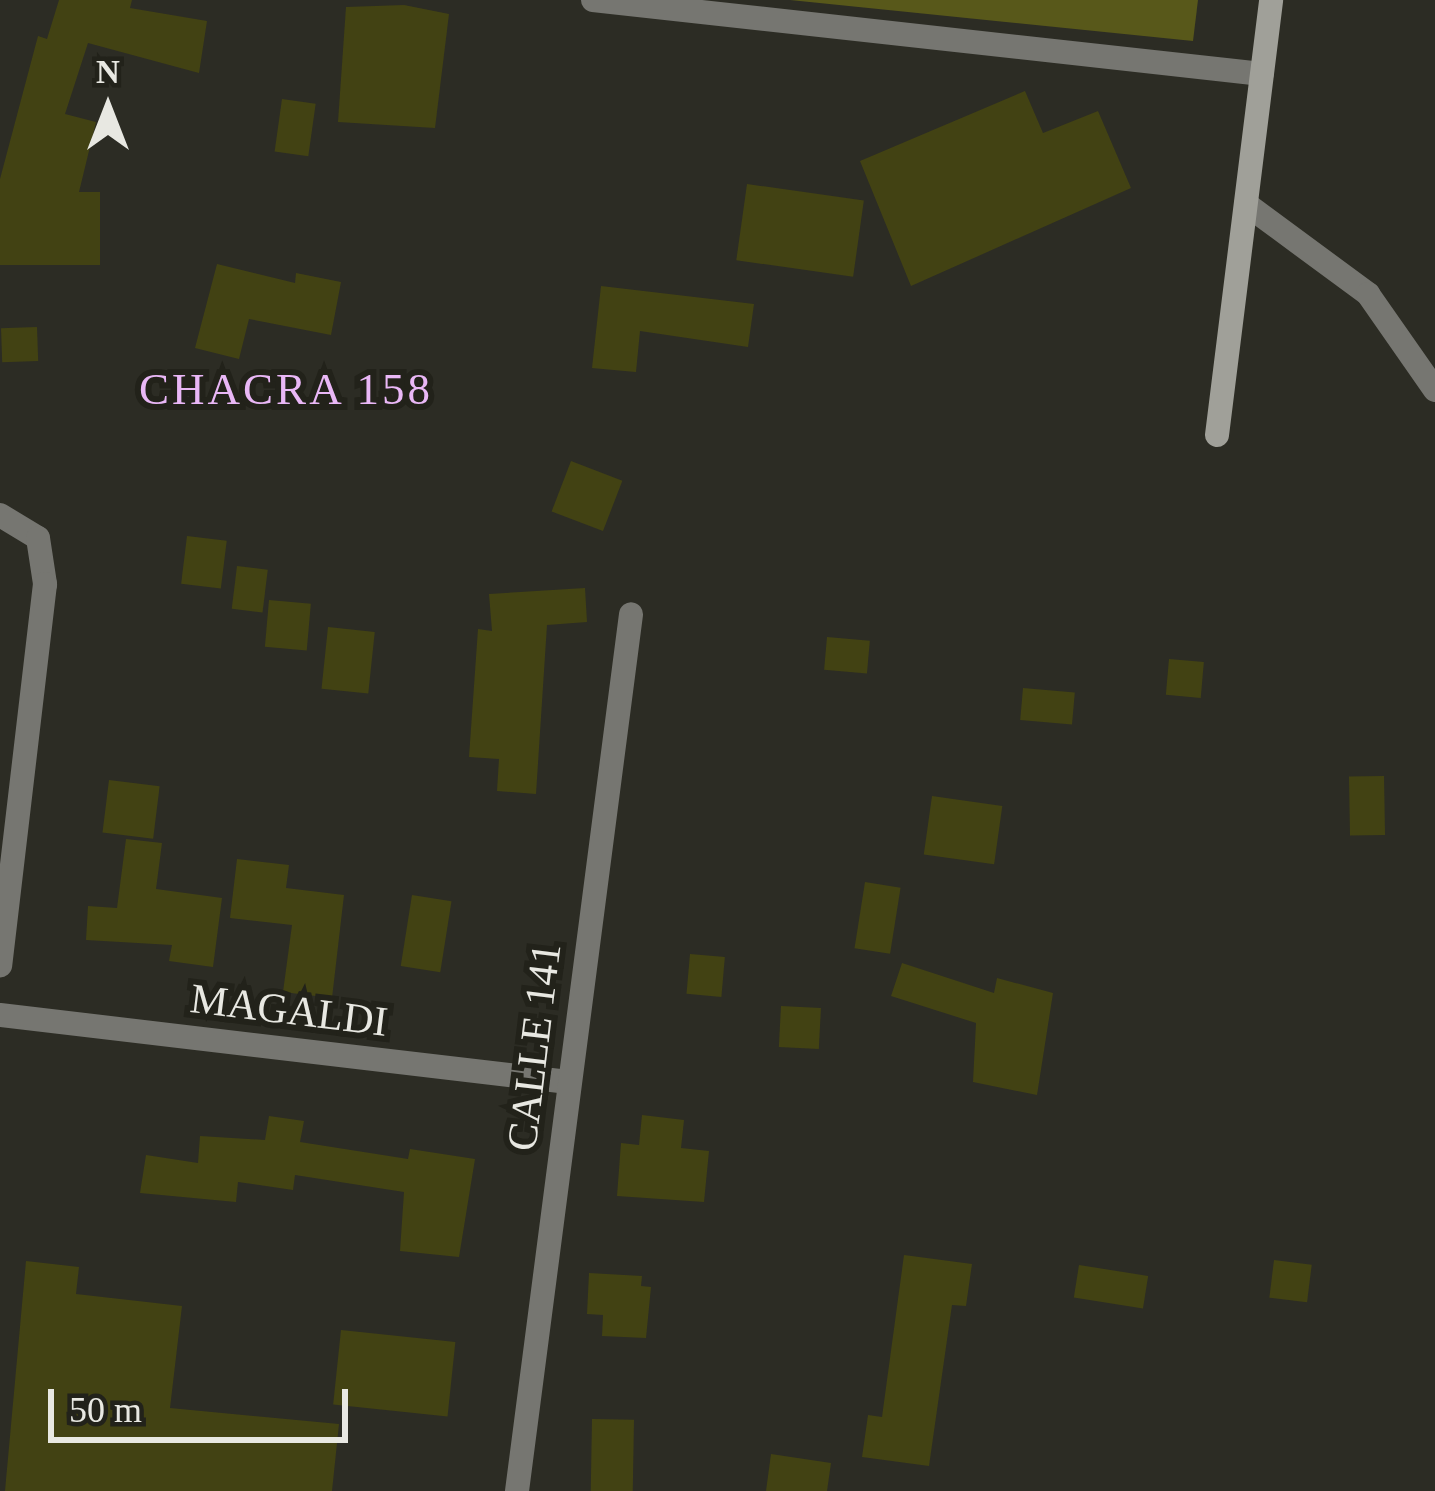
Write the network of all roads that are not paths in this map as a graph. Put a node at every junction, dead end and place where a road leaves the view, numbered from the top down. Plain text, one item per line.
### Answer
1 (593, 0) edge
2 (1271, 0) edge
3 (709, 8) edge
4 (1262, 74) junction
5 (1246, 204) junction
6 (1435, 390) edge
7 (1217, 435) dead end
8 (0, 515) edge
9 (631, 614) dead end
10 (0, 964) edge
11 (0, 1015) edge
12 (568, 1082) junction
13 (517, 1491) edge

1 - 3 street
2 - 4 main road
3 - 4 street
4 - 5 main road
5 - 6 street
5 - 7 main road
8 - 10 street
9 - 12 street, CALLE 141
11 - 12 street, MAGALDI
12 - 13 street, CALLE 141

